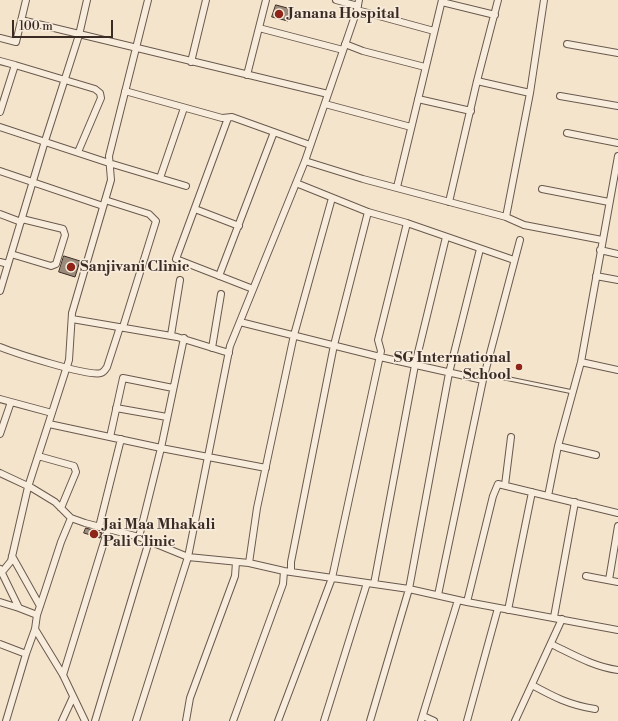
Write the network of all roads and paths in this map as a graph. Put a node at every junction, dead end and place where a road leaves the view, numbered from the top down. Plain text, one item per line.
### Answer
1 (26, 0) edge
2 (87, 0) edge
3 (148, 0) edge
4 (206, 0) edge
5 (266, 0) edge
6 (336, 0) edge
7 (498, 0) edge
8 (544, 0) edge
9 (442, 1) edge
10 (358, 5) edge
11 (495, 15) junction
12 (21, 20) junction
13 (259, 28) junction
14 (434, 31) junction
15 (79, 35) junction
16 (0, 38) edge
17 (567, 44) dead end
18 (344, 47) junction
19 (136, 49) junction
20 (618, 53) edge
21 (0, 61) edge
22 (191, 62) junction
23 (15, 65) junction
24 (425, 67) junction
25 (247, 75) junction
26 (64, 80) junction
27 (477, 81) junction
28 (125, 91) junction
29 (530, 93) junction
30 (328, 94) junction
31 (560, 96) dead end
32 (418, 99) junction
33 (325, 104) junction
34 (618, 106) edge
35 (184, 108) junction
36 (471, 111) junction
37 (0, 112) edge
38 (228, 118) junction
39 (0, 127) edge
40 (411, 128) junction
41 (274, 132) junction
42 (567, 133) dead end
43 (45, 141) junction
44 (618, 143) edge
45 (310, 145) junction
46 (78, 152) junction
47 (618, 156) edge
48 (305, 161) junction
49 (109, 163) junction
50 (0, 171) edge
51 (160, 178) junction
52 (33, 182) junction
53 (296, 183) junction
54 (186, 186) dead end
55 (397, 187) junction
56 (542, 189) dead end
57 (332, 198) junction
58 (105, 200) junction
59 (449, 202) junction
60 (609, 202) junction
61 (103, 206) junction
62 (194, 209) junction
63 (368, 212) junction
64 (0, 214) edge
65 (506, 217) junction
66 (21, 220) junction
67 (407, 223) junction
68 (239, 226) junction
69 (446, 237) junction
70 (520, 240) dead end
71 (602, 240) junction
72 (480, 249) junction
73 (600, 250) junction
74 (11, 254) junction
75 (618, 254) edge
76 (514, 260) junction
77 (0, 262) edge
78 (8, 264) junction
79 (219, 276) junction
80 (596, 276) junction
81 (180, 280) dead end
82 (618, 280) edge
83 (253, 289) junction
84 (0, 291) edge
85 (221, 294) dead end
86 (72, 319) junction
87 (240, 322) junction
88 (122, 327) junction
89 (171, 335) junction
90 (294, 335) junction
91 (184, 338) junction
92 (334, 345) junction
93 (0, 347) edge
94 (212, 348) junction
95 (229, 353) junction
96 (380, 357) junction
97 (581, 362) junction
98 (415, 365) junction
99 (67, 368) junction
100 (618, 370) edge
101 (448, 373) junction
102 (500, 377) dead end
103 (483, 380) junction
104 (173, 388) junction
105 (573, 392) junction
106 (0, 399) edge
107 (11, 402) junction
108 (116, 408) junction
109 (52, 413) junction
110 (167, 418) junction
111 (49, 424) junction
112 (0, 434) edge
113 (110, 437) junction
114 (511, 438) dead end
115 (121, 439) junction
116 (558, 446) junction
117 (161, 448) junction
118 (596, 455) dead end
119 (38, 456) junction
120 (208, 457) junction
121 (266, 468) junction
122 (0, 473) edge
123 (505, 485) junction
124 (28, 487) junction
125 (532, 492) junction
126 (548, 496) junction
127 (574, 502) junction
128 (61, 508) junction
129 (618, 513) edge
130 (71, 518) junction
131 (618, 526) edge
132 (99, 527) junction
133 (108, 529) junction
134 (139, 537) junction
135 (149, 541) junction
136 (12, 556) junction
137 (188, 557) junction
138 (236, 562) junction
139 (249, 564) junction
140 (1, 570) edge
141 (284, 572) junction
142 (291, 572) junction
143 (586, 576) dead end
144 (332, 578) junction
145 (608, 580) junction
146 (618, 582) edge
147 (367, 583) junction
148 (374, 584) junction
149 (409, 589) junction
150 (438, 595) junction
151 (458, 600) junction
152 (0, 602) edge
153 (467, 602) junction
154 (40, 606) junction
155 (19, 608) junction
156 (498, 608) junction
157 (508, 610) junction
158 (37, 615) junction
159 (554, 617) junction
160 (562, 619) junction
161 (35, 629) junction
162 (618, 630) edge
163 (0, 644) edge
164 (551, 644) junction
165 (26, 654) junction
166 (618, 670) edge
167 (63, 675) junction
168 (532, 685) junction
169 (73, 698) junction
170 (595, 709) dead end
171 (422, 719) edge
172 (6, 721) edge
173 (62, 721) edge
174 (85, 721) edge
175 (95, 721) edge
176 (136, 721) edge
177 (186, 721) edge
178 (233, 721) edge
179 (278, 721) edge
180 (324, 721) edge
181 (370, 721) edge
182 (434, 721) edge
183 (467, 721) edge
184 (516, 721) edge

1 - 12 street
2 - 15 street
3 - 19 street
4 - 22 street
5 - 13 street
6 - 10 street
7 - 11 street
8 - 29 street
9 - 11 street
9 - 14 street
10 - 14 street
10 - 18 street
11 - 27 street
12 - 15 street
12 - 16 street
13 - 18 street
13 - 25 street
14 - 24 street
15 - 19 street
15 - 26 street
17 - 20 street
18 - 24 street
18 - 30 street
19 - 22 street
19 - 28 street
21 - 23 street
22 - 25 street
23 - 26 street
23 - 37 street
24 - 32 street
25 - 30 street
26 - 43 street
26 - 46 street
27 - 29 street
27 - 36 street
28 - 35 street
28 - 49 street
29 - 65 street
30 - 33 street
31 - 34 street
32 - 36 street
32 - 40 street
33 - 40 street
33 - 45 street
35 - 38 street
35 - 51 street
36 - 59 street
38 - 41 street
38 - 62 street
39 - 43 street
40 - 55 street
41 - 45 street
41 - 68 street
42 - 44 street
43 - 46 street
43 - 52 street
45 - 48 street
46 - 49 street
47 - 60 street
48 - 53 street
48 - 55 street
49 - 51 street
49 - 58 street
50 - 52 street
51 - 54 street
52 - 61 street
52 - 66 street
53 - 57 street
53 - 83 street
55 - 59 street
56 - 60 street
57 - 63 street
57 - 90 street
58 - 61 street
58 - 88 street
59 - 65 street
60 - 71 street
61 - 86 street
62 - 68 street
62 - 79 street
63 - 67 street
63 - 92 street
64 - 66 street
65 - 71 street
66 - 74 street
66 - 74 street
67 - 69 street
67 - 96 street
68 - 79 street
69 - 72 street
69 - 98 street
70 - 76 street
71 - 73 street
72 - 76 street
72 - 101 street
73 - 75 street
73 - 80 street
74 - 78 street
76 - 103 street
77 - 78 street
78 - 84 street
79 - 83 street
80 - 82 street
80 - 97 street
81 - 89 street
83 - 87 street
85 - 94 street
86 - 88 street
86 - 99 street
87 - 90 street
87 - 95 street
88 - 89 street
88 - 99 street
89 - 91 street
90 - 92 street
90 - 121 street
91 - 94 street
91 - 104 street
92 - 96 street
92 - 142 street
93 - 99 street
94 - 95 street
95 - 120 street
96 - 98 street
96 - 144 street
97 - 100 street
97 - 105 street
98 - 101 street
98 - 148 street
99 - 109 street
101 - 103 street
101 - 149 street
102 - 105 lane
103 - 150 street
104 - 108 street
104 - 110 street
105 - 116 street
106 - 107 street
107 - 109 street
107 - 112 street
108 - 110 street
108 - 113 street
109 - 111 street
110 - 117 street
111 - 113 street
111 - 119 street
113 - 115 street
114 - 123 street
115 - 117 street
115 - 132 street
116 - 118 street
116 - 126 street
117 - 120 street
117 - 134 street
119 - 124 street
119 - 128 street
120 - 121 street
120 - 137 street
121 - 139 street
122 - 124 street
123 - 125 street
123 - 153 street
124 - 128 street
124 - 136 street
125 - 126 street
125 - 157 street
126 - 127 street
127 - 129 street
127 - 159 street
128 - 130 street
130 - 132 street
130 - 154 street
131 - 145 street
132 - 133 street
133 - 134 street
133 - 167 street
134 - 135 street
135 - 137 street
135 - 175 street
136 - 140 street
136 - 154 street
137 - 138 street
137 - 176 street
138 - 139 street
138 - 177 street
139 - 141 street
140 - 155 street
141 - 142 street
141 - 178 street
142 - 144 street
143 - 145 street
144 - 147 street
144 - 179 street
145 - 146 street
147 - 148 street
147 - 180 street
148 - 149 street
149 - 150 street
149 - 181 street
150 - 151 street
151 - 153 street
151 - 171 street
152 - 155 street
153 - 156 street
154 - 158 street
155 - 158 street
156 - 157 street
156 - 183 street
157 - 159 street
158 - 161 street
159 - 160 street
160 - 162 street
160 - 164 street
161 - 165 street
161 - 167 street
163 - 165 street
164 - 166 street
164 - 168 street
165 - 172 street
167 - 169 street
168 - 170 street
168 - 184 street
169 - 173 street
169 - 174 street
171 - 182 street

